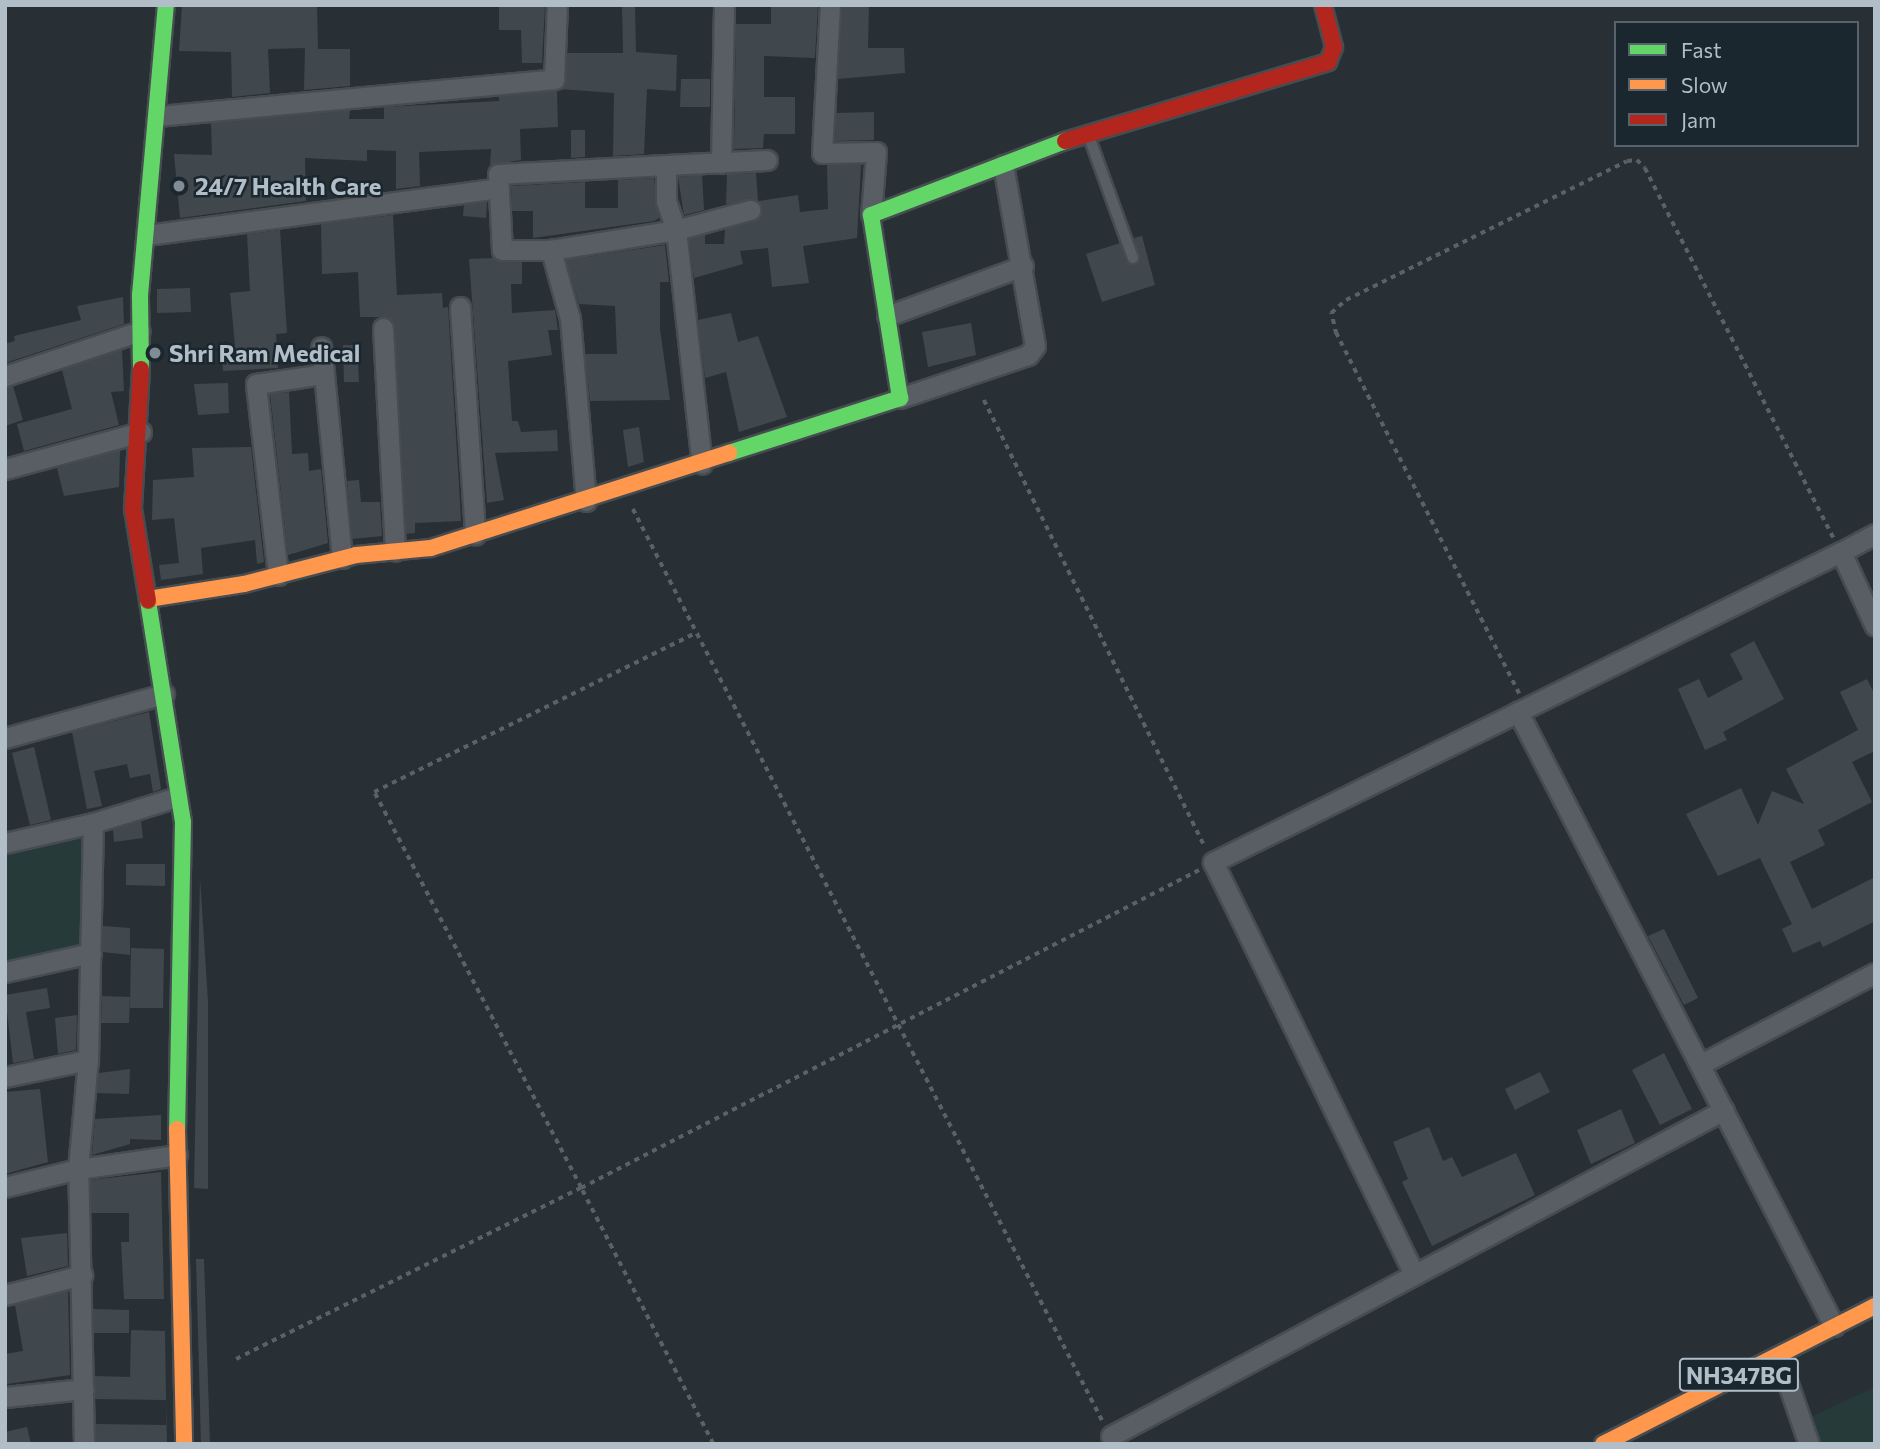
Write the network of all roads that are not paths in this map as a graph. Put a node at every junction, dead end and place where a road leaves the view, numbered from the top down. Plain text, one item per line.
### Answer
1 (166, 5) edge
2 (558, 5) edge
3 (723, 5) edge
4 (830, 5) edge
5 (1323, 5) edge
6 (158, 116) junction
7 (1087, 133) junction
8 (767, 160) dead end
9 (721, 163) junction
10 (666, 165) junction
11 (1003, 165) junction
12 (499, 188) junction
13 (750, 211) dead end
14 (871, 215) junction
15 (676, 230) junction
16 (147, 235) junction
17 (551, 250) junction
18 (1133, 258) dead end
19 (1023, 266) junction
20 (460, 306) dead end
21 (887, 316) junction
22 (383, 328) dead end
23 (140, 331) junction
24 (321, 347) dead end
25 (324, 374) junction
26 (5, 376) edge
27 (900, 398) junction
28 (141, 432) junction
29 (702, 464) junction
30 (5, 469) edge
31 (586, 501) junction
32 (1875, 534) edge
33 (475, 535) junction
34 (395, 551) junction
35 (1841, 552) junction
36 (342, 558) junction
37 (278, 575) junction
38 (148, 599) junction
39 (1875, 626) edge
40 (164, 694) junction
41 (1522, 710) junction
42 (5, 738) edge
43 (177, 797) junction
44 (93, 823) junction
45 (5, 843) edge
46 (91, 953) junction
47 (5, 972) edge
48 (1875, 973) edge
49 (88, 1060) junction
50 (1701, 1064) junction
51 (5, 1077) edge
52 (1724, 1110) junction
53 (177, 1155) junction
54 (78, 1169) junction
55 (5, 1186) edge
56 (1414, 1274) junction
57 (82, 1275) junction
58 (5, 1295) edge
59 (1875, 1306) edge
60 (1875, 1325) edge
61 (1835, 1326) junction
62 (1803, 1343) junction
63 (1809, 1359) junction
64 (1784, 1372) junction
65 (84, 1389) junction
66 (5, 1397) edge
67 (1111, 1436) road end
68 (84, 1444) edge
69 (184, 1444) edge
70 (1603, 1444) edge
71 (1642, 1444) edge
72 (1809, 1444) edge

1 - 6 street
2 - 6 street
3 - 9 street
4 - 14 street
5 - 7 street
6 - 16 street
7 - 11 street
7 - 18 lane
8 - 9 street
9 - 10 street
10 - 12 street
10 - 15 street
11 - 14 street
11 - 19 street
12 - 16 street
12 - 17 street
13 - 15 street
14 - 21 street
15 - 17 street
15 - 29 street
16 - 23 street
17 - 31 street
19 - 21 street
19 - 27 street
20 - 33 street
21 - 27 street
22 - 34 street
23 - 26 street
23 - 28 street
24 - 25 street
25 - 36 street
25 - 37 street
27 - 29 street
28 - 30 street
28 - 38 street
29 - 31 street
31 - 33 street
32 - 35 street
33 - 34 street
34 - 36 street
35 - 39 street
35 - 41 street
36 - 37 street
37 - 38 street
38 - 40 street
40 - 42 street
40 - 43 street
41 - 50 street
41 - 56 street
43 - 44 street
43 - 53 street
44 - 45 street
44 - 46 street
46 - 47 street
46 - 49 street
48 - 50 street
49 - 51 street
49 - 54 street
50 - 52 street
52 - 56 street
52 - 61 street
53 - 54 street
53 - 69 street
54 - 55 street
54 - 57 street
56 - 67 street
57 - 58 street
57 - 65 street
59 - 61 street, NH347BG
60 - 63 street, NH347BG
61 - 62 street, NH347BG
62 - 63 street
62 - 70 street, NH347BG
63 - 64 street, NH347BG
64 - 71 street, NH347BG
64 - 72 street
65 - 66 street
65 - 68 street

